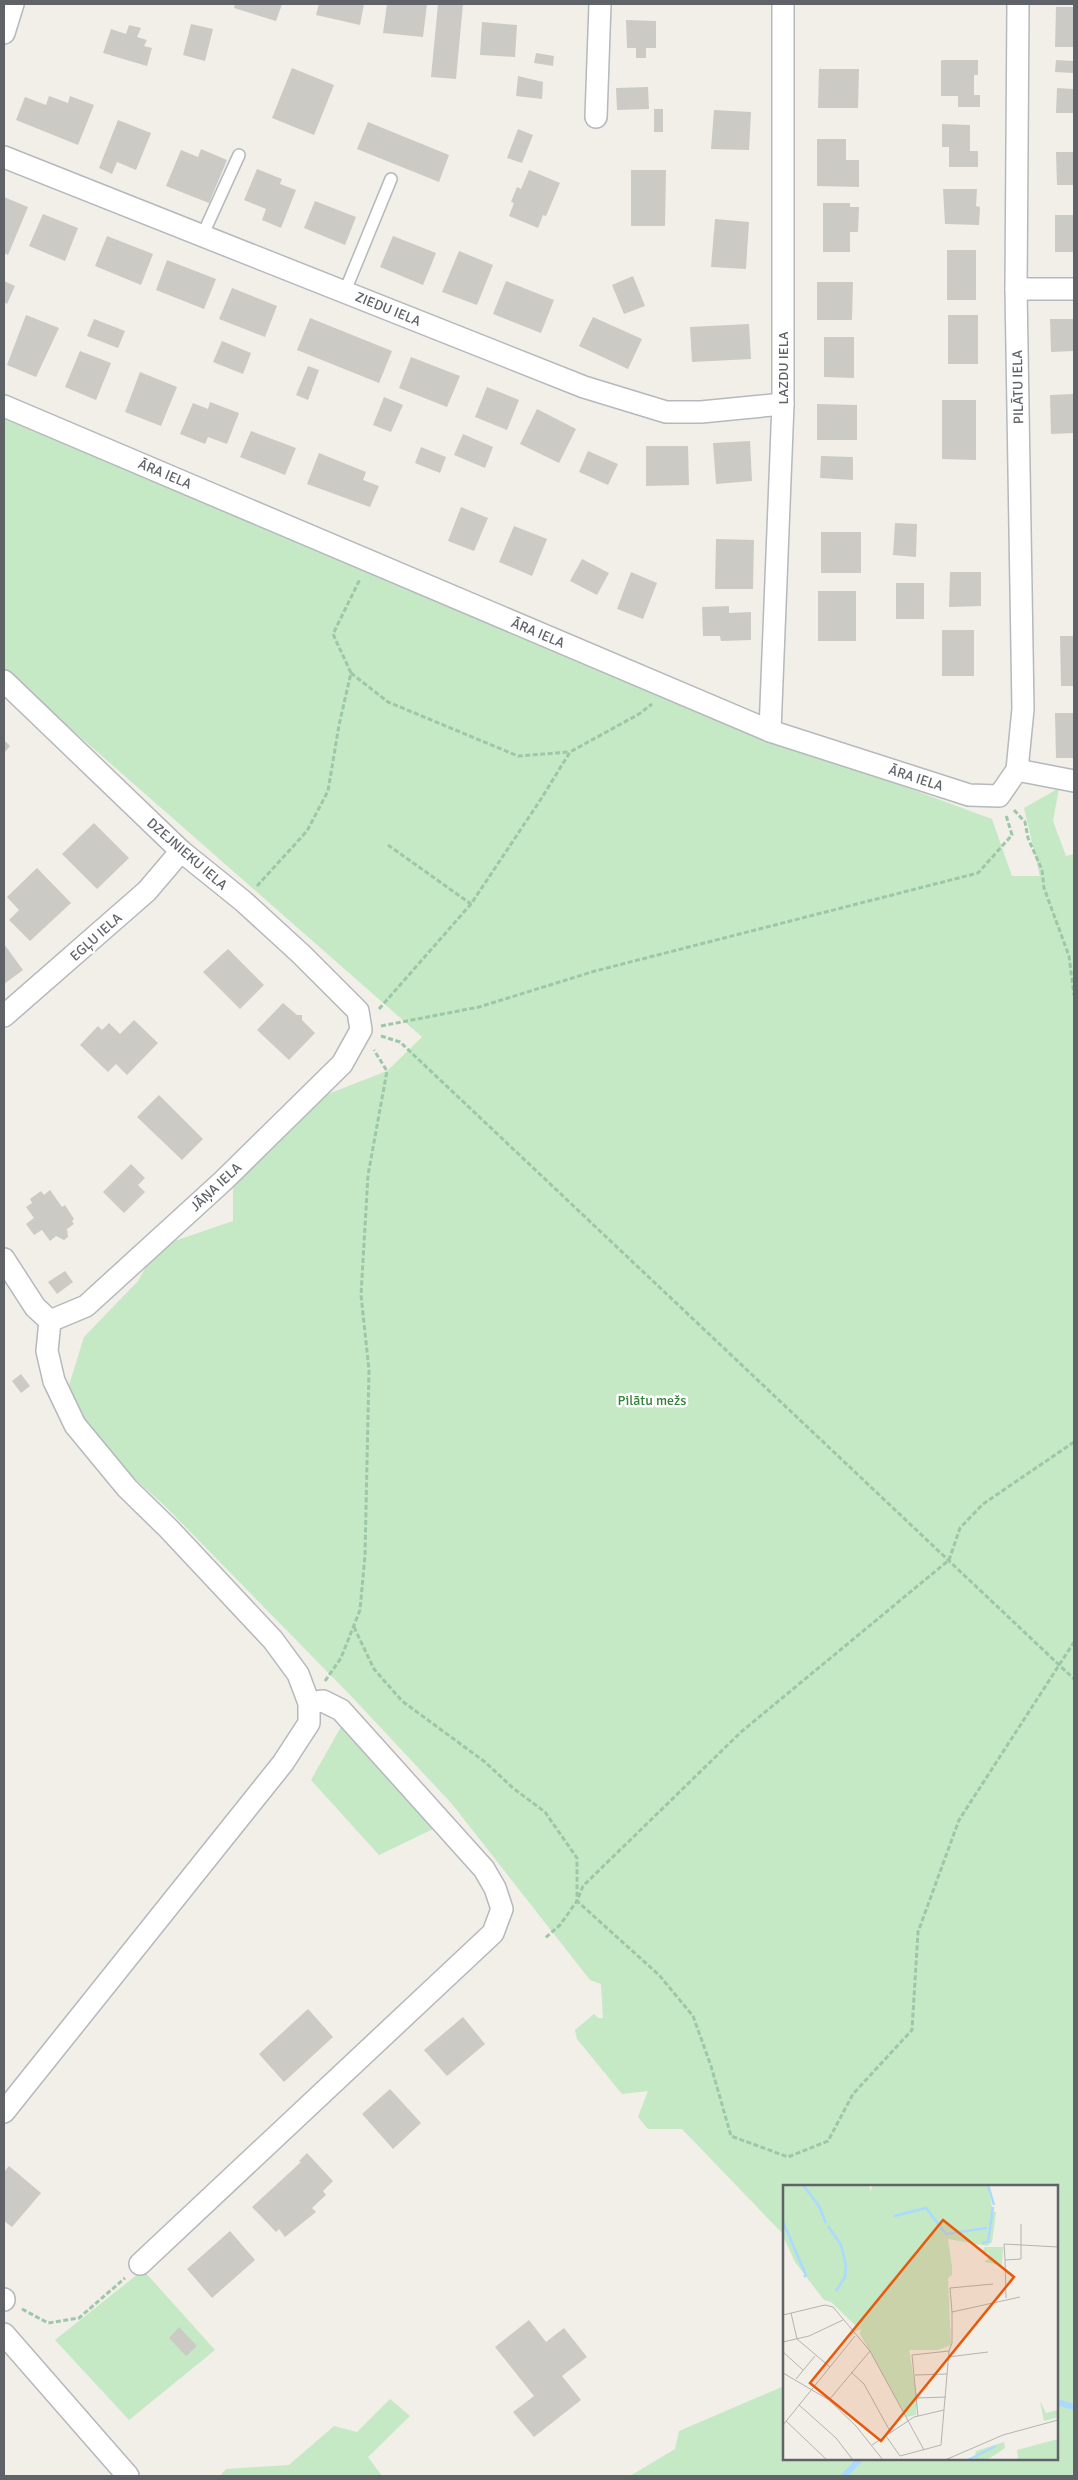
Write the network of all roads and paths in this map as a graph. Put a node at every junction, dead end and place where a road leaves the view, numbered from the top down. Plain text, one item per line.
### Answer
1 (13, 4) edge
2 (600, 4) edge
3 (783, 4) edge
4 (1018, 4) edge
5 (4, 33) edge
6 (596, 118) dead end
7 (239, 155) dead end
8 (4, 157) edge
9 (390, 179) dead end
10 (203, 234) junction
11 (1074, 289) edge
12 (1016, 290) junction
13 (345, 291) junction
14 (783, 404) junction
15 (4, 406) edge
16 (369, 561) junction
17 (351, 672) junction
18 (4, 681) edge
19 (672, 689) junction
20 (770, 731) junction
21 (570, 752) junction
22 (1017, 770) junction
23 (1074, 781) edge
24 (999, 796) junction
25 (388, 845) dead end
26 (181, 851) junction
27 (243, 901) junction
28 (471, 904) junction
29 (1074, 995) edge
30 (4, 1016) edge
31 (361, 1030) junction
32 (4, 1261) edge
33 (50, 1321) junction
34 (1074, 1442) edge
35 (949, 1560) junction
36 (354, 1626) junction
37 (1074, 1642) edge
38 (1060, 1666) junction
39 (1074, 1679) edge
40 (309, 1703) junction
41 (577, 1901) junction
42 (544, 1940) dead end
43 (4, 2112) edge
44 (140, 2264) joint
45 (4, 2299) edge
46 (4, 2334) edge
47 (128, 2476) edge

1 - 5 street
2 - 6 street
3 - 14 street, LAZDU IELA
4 - 12 street, PILĀTU IELA
7 - 10 lane
8 - 10 street, ZIEDU IELA
9 - 13 lane
10 - 13 street, ZIEDU IELA
11 - 12 street
12 - 22 street, PILĀTU IELA
13 - 14 street, ZIEDU IELA
14 - 20 street, LAZDU IELA
15 - 16 street, ĀRA IELA
16 - 17 path
16 - 19 street, ĀRA IELA
17 - 21 path
17 - 27 path
18 - 26 street, DZEJNIEKU IELA
19 - 20 street, ĀRA IELA
19 - 21 path
20 - 24 street, ĀRA IELA
21 - 28 path
22 - 23 street
22 - 24 street
24 - 29 path
24 - 31 path
25 - 28 path
26 - 27 street, DZEJNIEKU IELA
26 - 30 street, EGĻU IELA
27 - 31 street, DZEJNIEKU IELA
28 - 31 path
31 - 33 street, JĀŅA IELA
31 - 35 path
31 - 36 path
32 - 33 street
33 - 40 street
34 - 35 path
35 - 38 path
35 - 41 path
36 - 40 path
36 - 41 path
37 - 38 path
38 - 39 path
38 - 41 path
40 - 43 street
40 - 44 street
41 - 42 path
44 - 45 path
46 - 47 street

